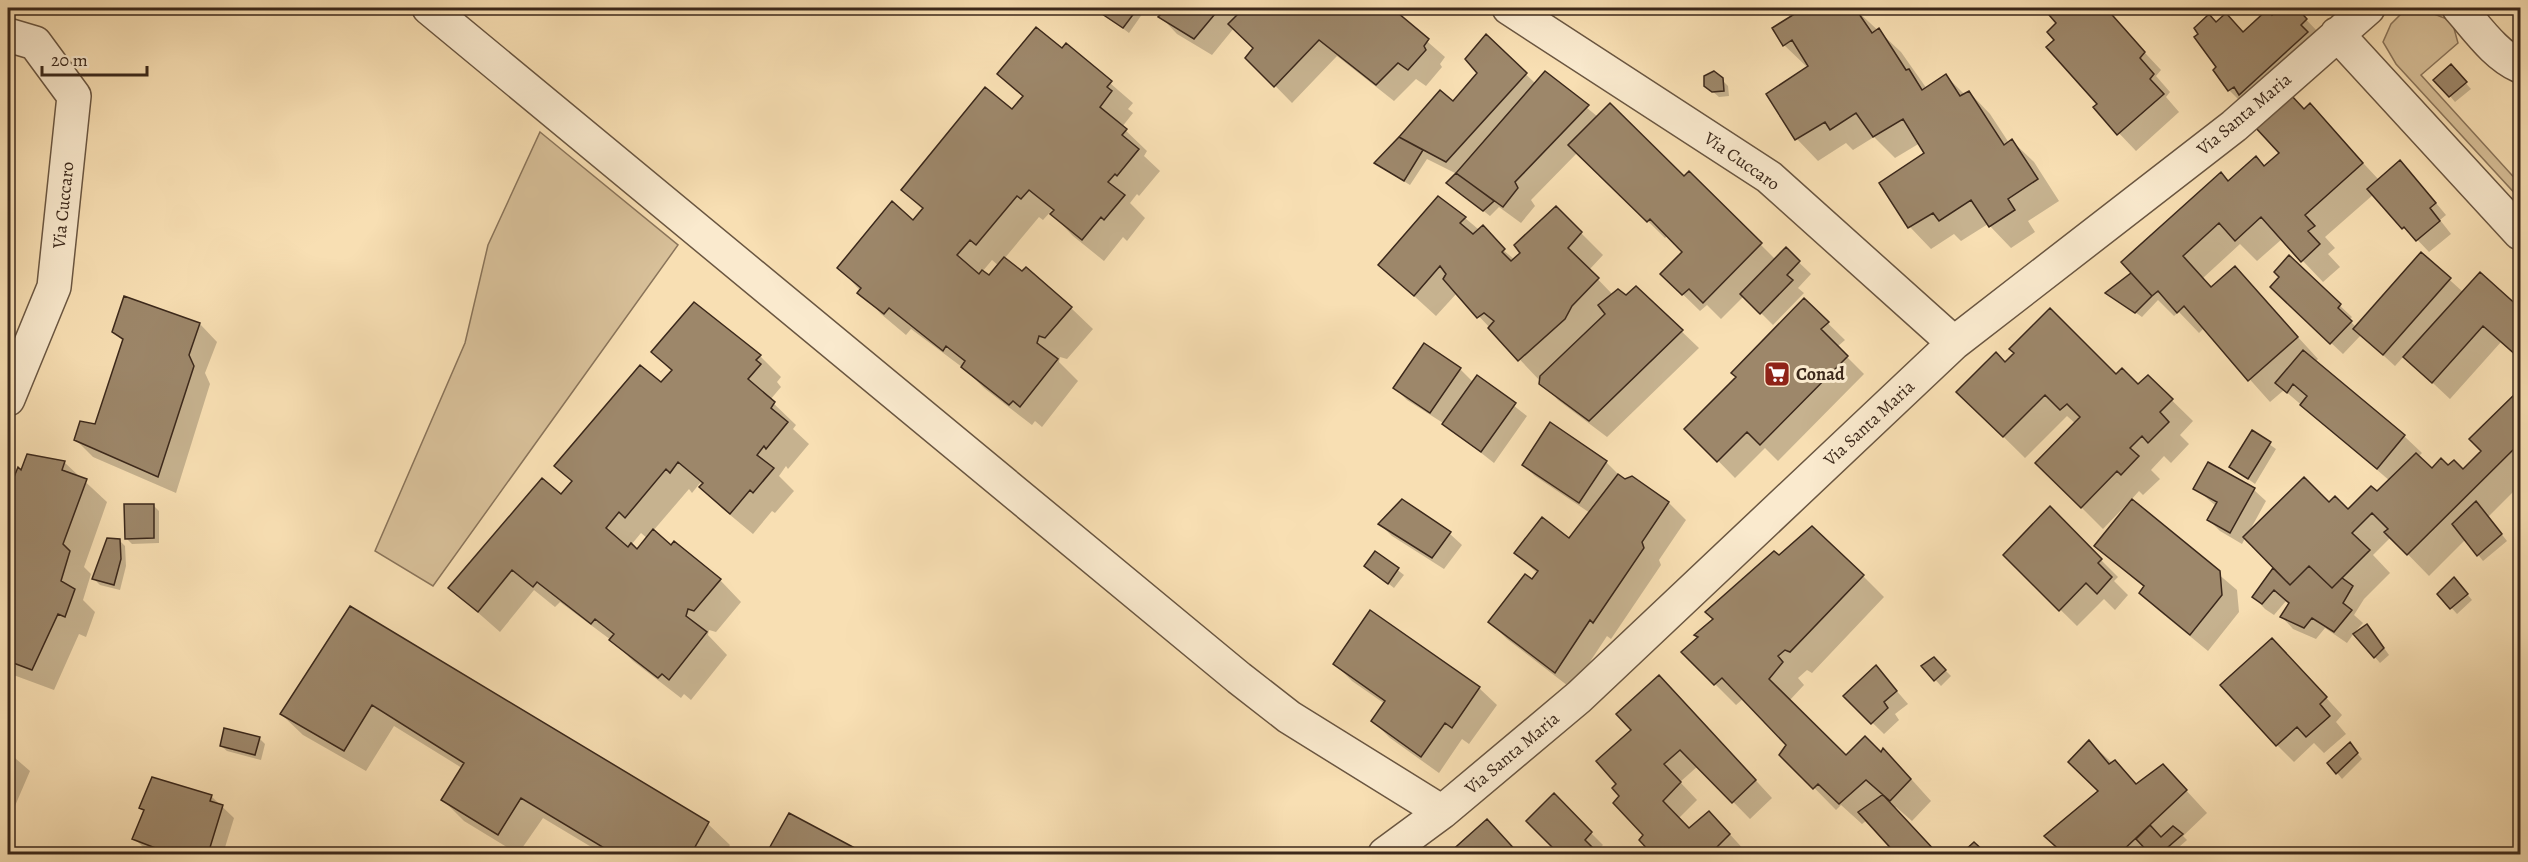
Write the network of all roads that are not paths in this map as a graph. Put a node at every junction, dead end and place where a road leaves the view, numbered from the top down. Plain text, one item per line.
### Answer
1 (429, 8) edge
2 (1509, 8) edge
3 (2368, 8) edge
4 (2459, 8) edge
5 (8, 34) edge
6 (2337, 34) junction
7 (2520, 66) edge
8 (2520, 233) edge
9 (1954, 343) junction
10 (8, 399) edge
11 (1442, 812) junction
12 (1384, 855) edge

1 - 11 street
2 - 9 street, Via Cuccaro
3 - 6 street, Via Santa Maria
4 - 7 street
5 - 10 street, Via Cuccaro
6 - 8 street
6 - 9 street, Via Santa Maria
9 - 11 street, Via Santa Maria
11 - 12 street, Via Santa Maria

